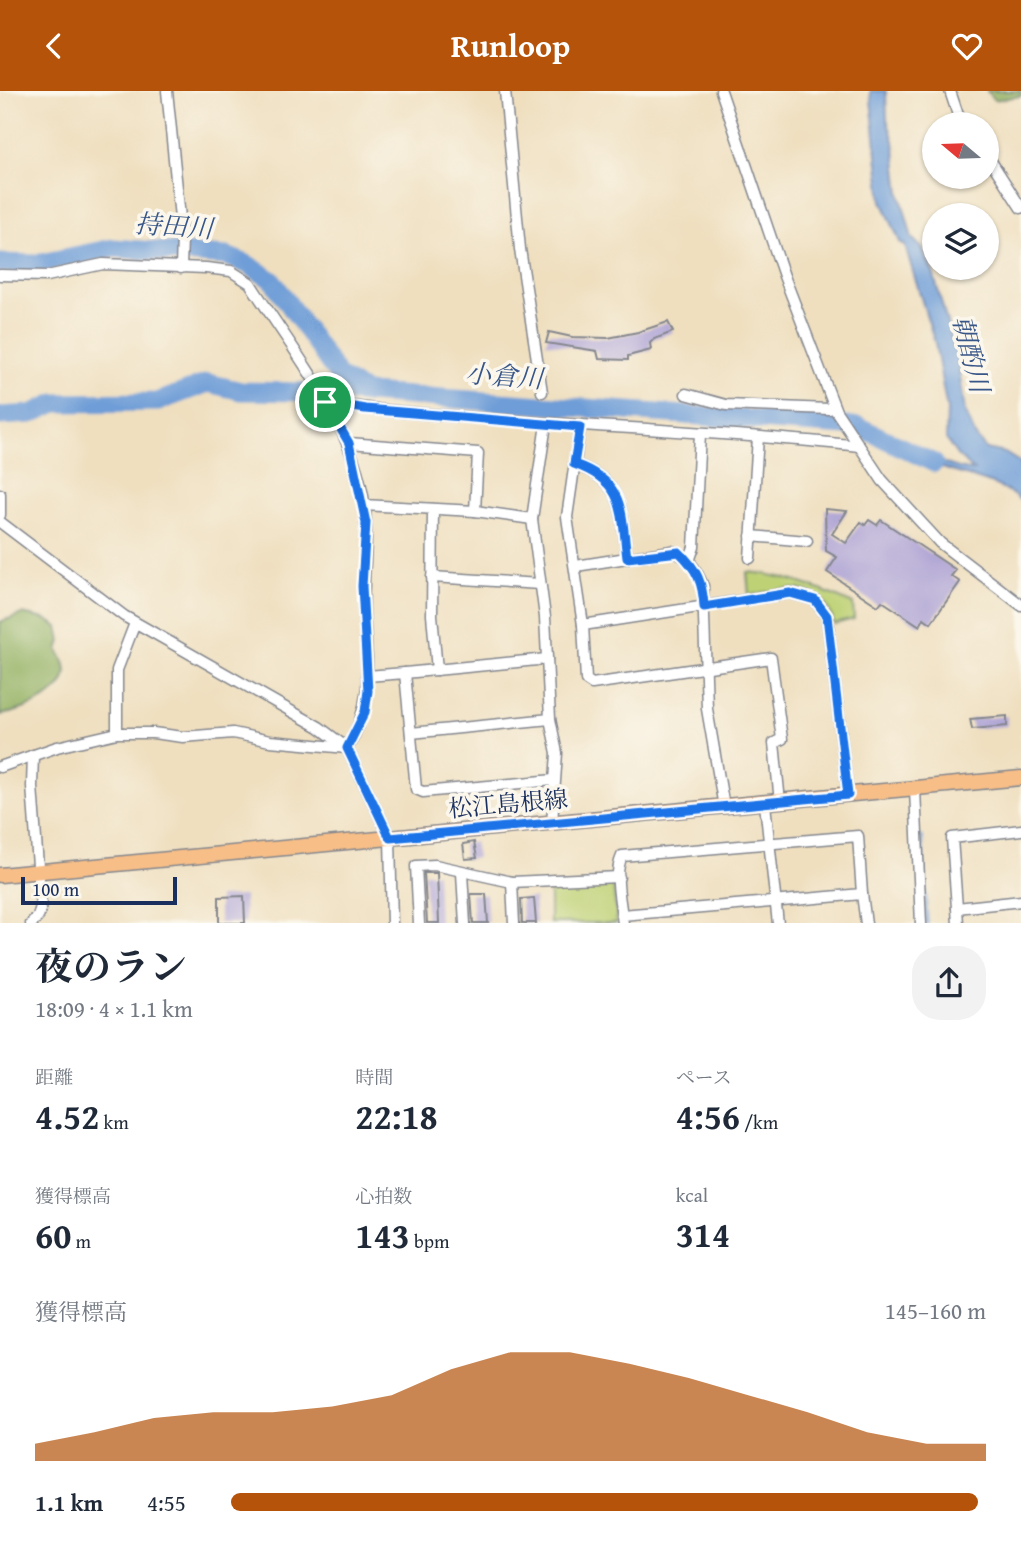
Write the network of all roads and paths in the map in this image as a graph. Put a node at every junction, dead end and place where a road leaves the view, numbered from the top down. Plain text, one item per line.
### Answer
1 (166, 91) edge
2 (505, 91) edge
3 (721, 91) edge
4 (950, 91) edge
5 (957, 112) edge
6 (999, 174) edge
7 (1021, 208) edge
8 (181, 266) junction
9 (0, 275) edge
10 (542, 392) dead end
11 (686, 394) dead end
12 (324, 401) junction
13 (832, 410) junction
14 (547, 424) junction
15 (580, 427) junction
16 (700, 434) junction
17 (758, 437) junction
18 (349, 443) junction
19 (856, 443) junction
20 (574, 464) junction
21 (0, 494) edge
22 (363, 505) junction
23 (433, 509) junction
24 (475, 511) junction
25 (0, 515) edge
26 (531, 519) junction
27 (0, 522) edge
28 (751, 536) junction
29 (807, 541) dead end
30 (627, 558) junction
31 (750, 558) dead end
32 (689, 561) junction
33 (576, 566) junction
34 (432, 576) junction
35 (540, 584) junction
36 (1021, 605) edge
37 (704, 607) junction
38 (135, 623) junction
39 (583, 625) junction
40 (547, 659) junction
41 (704, 669) junction
42 (437, 670) junction
43 (405, 673) junction
44 (367, 676) junction
45 (550, 719) junction
46 (117, 733) junction
47 (411, 733) junction
48 (347, 748) junction
49 (33, 755) junction
50 (0, 767) edge
51 (1021, 778) edge
52 (554, 780) junction
53 (915, 789) junction
54 (848, 795) junction
55 (772, 803) junction
56 (724, 807) junction
57 (552, 823) junction
58 (1021, 830) edge
59 (390, 838) junction
60 (771, 843) junction
61 (38, 871) junction
62 (462, 873) junction
63 (0, 875) edge
64 (619, 877) junction
65 (512, 882) junction
66 (862, 894) junction
67 (776, 900) junction
68 (1021, 901) edge
69 (957, 908) junction
70 (622, 919) edge
71 (31, 923) edge
72 (392, 923) edge
73 (418, 923) edge
74 (465, 923) edge
75 (514, 923) edge
76 (778, 923) edge
77 (866, 923) edge
78 (922, 923) edge
79 (958, 923) edge

1 - 8 street
2 - 10 street
3 - 13 street
4 - 5 street
6 - 7 street
8 - 9 street
8 - 12 street
11 - 13 street
12 - 14 street
12 - 18 street
13 - 19 street
14 - 15 street
14 - 26 street
15 - 16 street
15 - 20 street
16 - 17 street
16 - 32 street
17 - 19 street
17 - 28 street
18 - 22 street
18 - 24 street
19 - 36 street
20 - 30 street
20 - 33 street
21 - 25 street
22 - 23 street
22 - 44 street
23 - 24 street
23 - 34 street
24 - 26 street
26 - 35 street
27 - 38 street
28 - 29 street
28 - 31 street
30 - 32 street
30 - 33 street
32 - 37 street
33 - 39 street
34 - 35 street
34 - 42 street
35 - 40 street
37 - 39 street
37 - 41 street
37 - 54 street
38 - 46 street
38 - 48 street
39 - 41 street
40 - 42 street
40 - 45 street
41 - 55 street
41 - 56 street
42 - 43 street
43 - 44 street
43 - 47 street
44 - 48 street
45 - 47 street
45 - 52 street
46 - 48 street
46 - 49 street
47 - 52 street
48 - 59 street
49 - 50 street
49 - 61 street
51 - 53 main road, 松江島根線
52 - 57 street
53 - 54 main road, 松江島根線
53 - 78 street
54 - 55 main road, 松江島根線
55 - 56 main road, 松江島根線
55 - 60 street
56 - 57 main road, 松江島根線
57 - 59 main road, 松江島根線
58 - 69 street
59 - 61 main road, 松江島根線
59 - 72 street
60 - 64 street
60 - 66 street
60 - 67 street
61 - 63 main road, 松江島根線
61 - 71 street
62 - 65 street
62 - 73 street
62 - 74 street
64 - 65 street
64 - 70 street
65 - 75 street
66 - 67 street
66 - 77 street
67 - 70 street
67 - 76 street
68 - 69 street
69 - 79 street

